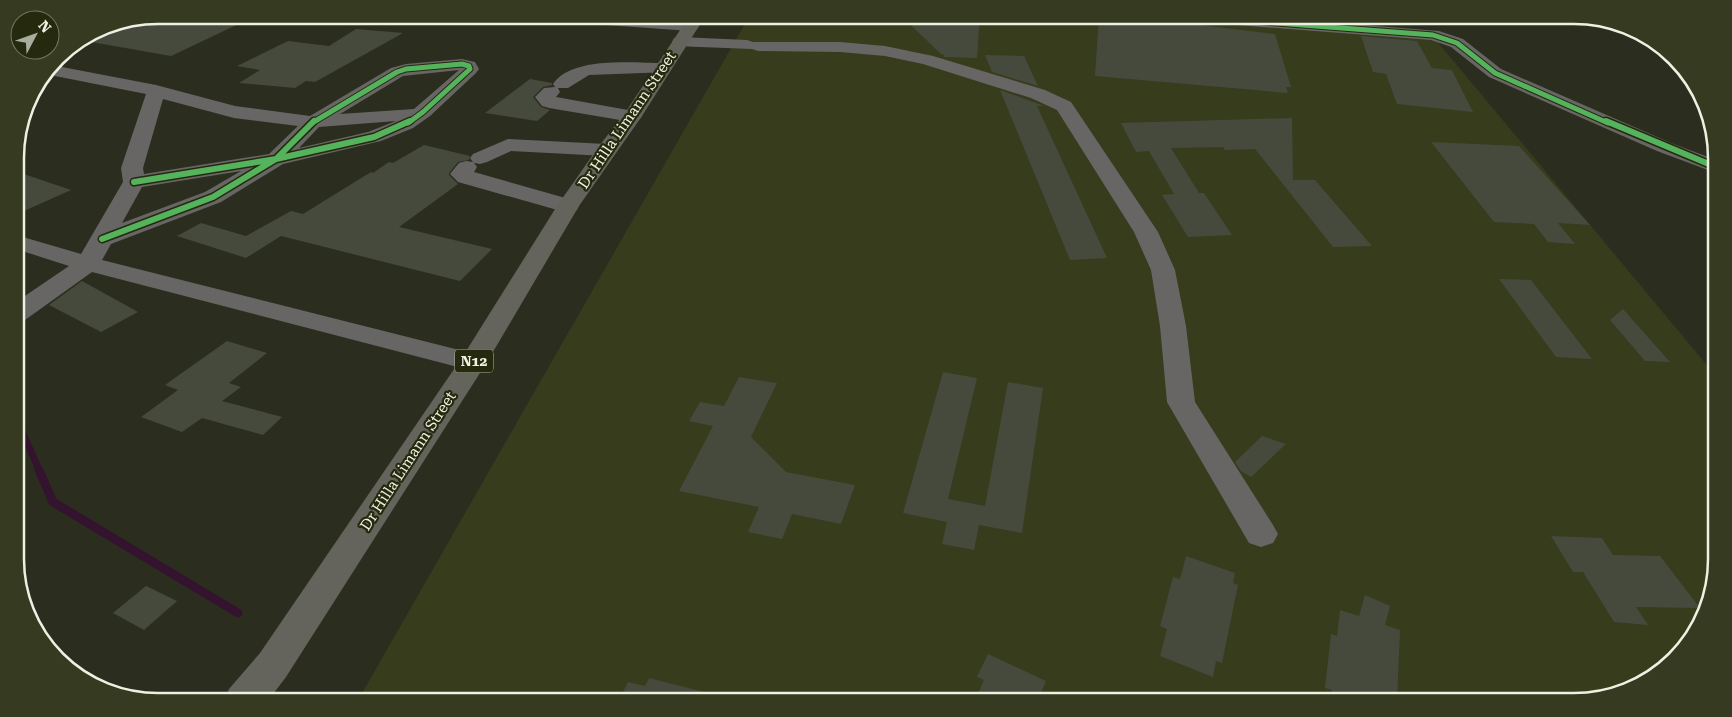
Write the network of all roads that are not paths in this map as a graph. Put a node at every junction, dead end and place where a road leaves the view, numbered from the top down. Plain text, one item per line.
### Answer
1 (644, 24) edge
2 (1291, 24) edge
3 (690, 28) edge
4 (663, 68) junction
5 (56, 71) edge
6 (156, 91) junction
7 (423, 112) junction
8 (632, 116) junction
9 (313, 122) junction
10 (606, 150) junction
11 (276, 159) junction
12 (1708, 164) edge
13 (134, 182) junction
14 (568, 206) junction
15 (102, 239) junction
16 (24, 244) edge
17 (88, 264) junction
18 (24, 308) edge
19 (473, 362) junction
20 (1261, 534) dead end
21 (250, 693) edge

1 - 3 street
2 - 12 street
3 - 4 highway, Dr Hilla Limann Street / N12
3 - 20 street
4 - 8 highway, Dr Hilla Limann Street / N12
4 - 8 street
5 - 6 street
6 - 9 street
6 - 13 street
7 - 9 street
7 - 9 street
7 - 11 street
8 - 10 highway, Dr Hilla Limann Street / N12
9 - 11 street
10 - 14 highway, Dr Hilla Limann Street / N12
10 - 14 street
11 - 13 street
11 - 15 street
13 - 15 street
14 - 19 highway, Dr Hilla Limann Street / N12
15 - 17 street
16 - 17 street
17 - 18 street
17 - 19 street
19 - 21 highway, Dr Hilla Limann Street / N12

